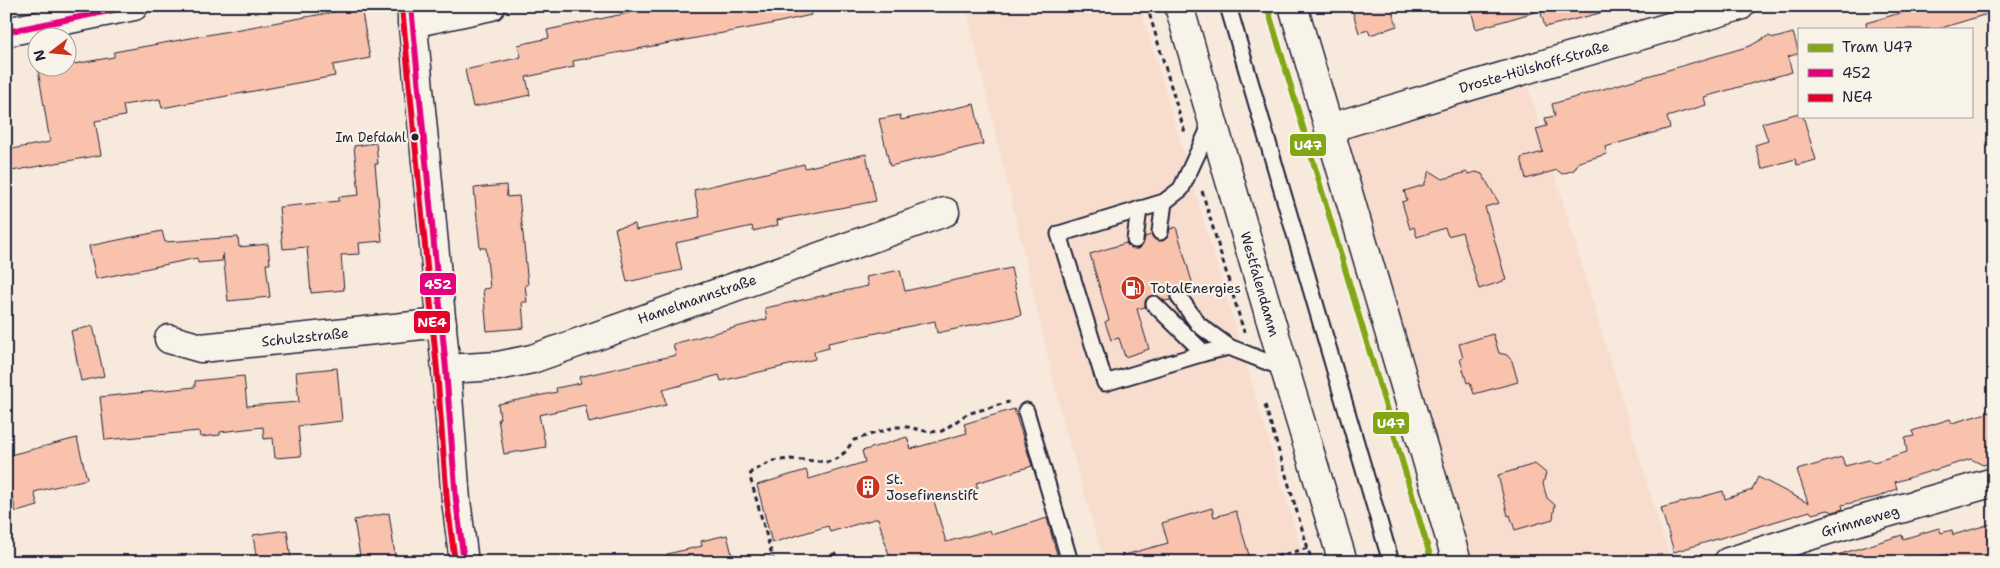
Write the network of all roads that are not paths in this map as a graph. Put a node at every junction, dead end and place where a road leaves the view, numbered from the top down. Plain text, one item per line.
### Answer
1 (134, 6) edge
2 (491, 6) edge
3 (1179, 6) edge
4 (1228, 6) edge
5 (1293, 6) edge
6 (1740, 6) edge
7 (411, 15) edge
8 (6, 32) edge
9 (1213, 121) junction
10 (1329, 128) junction
11 (1164, 202) junction
12 (1139, 209) junction
13 (945, 212) dead end
14 (1160, 232) dead end
15 (1135, 240) dead end
16 (1179, 297) dead end
17 (1154, 304) dead end
18 (442, 323) junction
19 (169, 339) dead end
20 (1229, 347) junction
21 (1204, 353) junction
22 (446, 369) junction
23 (1285, 369) junction
24 (1026, 411) road end
25 (1994, 482) edge
26 (464, 562) edge
27 (1070, 562) edge
28 (1343, 562) edge
29 (1392, 562) edge
30 (1457, 562) edge
31 (1728, 562) edge

1 - 8 street
2 - 7 street
3 - 9 street, Westfalendamm
4 - 29 lane
5 - 10 street
6 - 10 street, Droste-Hülshoff-Straße
7 - 18 street
9 - 11 lane
9 - 23 street, Westfalendamm
10 - 30 street
11 - 12 lane
11 - 14 lane
12 - 15 lane
12 - 21 lane
13 - 22 street, Hamelmannstraße
16 - 20 lane
17 - 21 lane
18 - 19 street, Schulzstraße
18 - 22 street
20 - 21 lane
20 - 23 lane
22 - 26 street
23 - 28 street, Westfalendamm
24 - 27 lane
25 - 31 street, Grimmeweg

